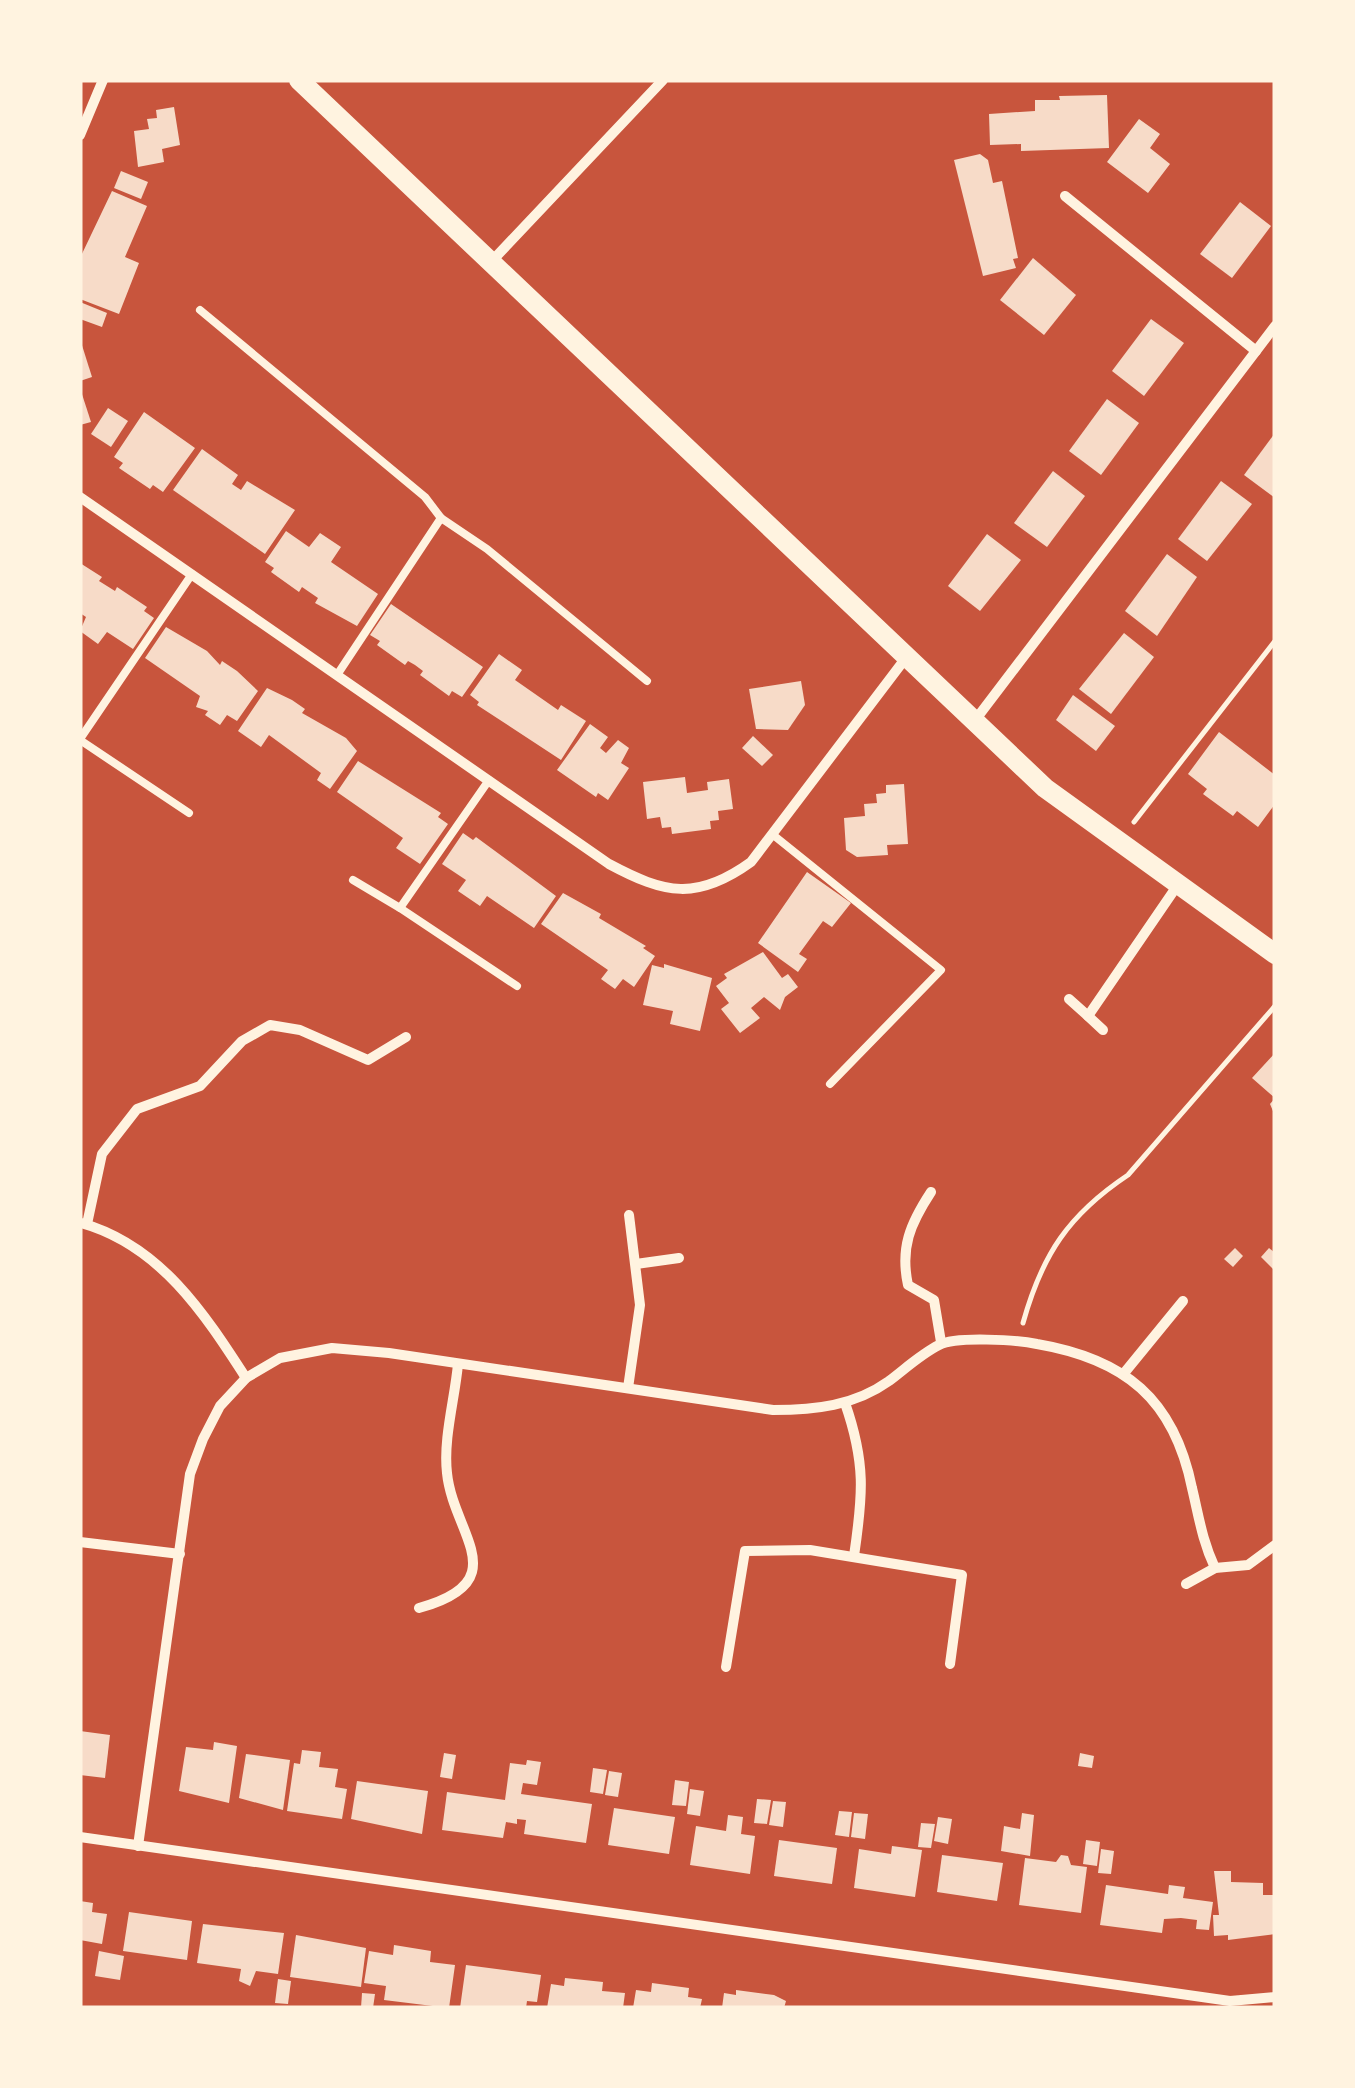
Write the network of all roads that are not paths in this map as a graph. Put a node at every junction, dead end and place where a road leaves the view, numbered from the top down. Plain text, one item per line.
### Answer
1 (103, 80) edge
2 (299, 80) edge
3 (663, 80) edge
4 (80, 135) edge
5 (1066, 196) dead end
6 (491, 262) junction
7 (200, 310) dead end
8 (1275, 326) edge
9 (1256, 351) junction
10 (80, 496) edge
11 (441, 518) junction
12 (192, 574) junction
13 (905, 659) junction
14 (336, 675) junction
15 (647, 681) dead end
16 (973, 723) junction
17 (80, 740) edge
18 (488, 780) junction
19 (189, 812) dead end
20 (772, 834) junction
21 (354, 880) dead end
22 (1178, 886) junction
23 (400, 908) junction
24 (1275, 954) edge
25 (518, 986) dead end
26 (1069, 998) dead end
27 (1088, 1016) junction
28 (1102, 1030) dead end
29 (406, 1037) dead end
30 (830, 1084) dead end
31 (930, 1192) dead end
32 (629, 1215) dead end
33 (83, 1223) edge
34 (678, 1258) dead end
35 (636, 1264) junction
36 (1183, 1300) dead end
37 (942, 1342) junction
38 (458, 1364) junction
39 (1125, 1372) junction
40 (246, 1378) junction
41 (628, 1388) junction
42 (845, 1403) junction
43 (80, 1542) edge
44 (1275, 1544) edge
45 (180, 1554) junction
46 (854, 1556) junction
47 (1214, 1568) junction
48 (1186, 1584) dead end
49 (420, 1608) dead end
50 (950, 1664) dead end
51 (726, 1667) dead end
52 (80, 1837) edge
53 (138, 1846) junction
54 (1275, 1997) edge

1 - 4 street
2 - 6 main road
3 - 6 street
5 - 9 street
6 - 13 main road
7 - 11 lane
8 - 9 street
9 - 16 street
10 - 12 street
11 - 14 lane
11 - 15 lane
12 - 14 street
12 - 17 lane
13 - 16 main road
13 - 20 street
14 - 18 street
16 - 22 main road
17 - 19 lane
18 - 20 street
18 - 23 lane
20 - 30 lane
21 - 23 lane
22 - 24 main road
22 - 27 street
23 - 25 lane
26 - 27 street
27 - 28 street
29 - 33 street
31 - 37 street
32 - 35 street
33 - 40 street
34 - 35 street
35 - 41 street
36 - 39 street
37 - 39 street
37 - 42 street
38 - 40 street
38 - 41 street
38 - 49 street
39 - 47 street
40 - 45 street
41 - 42 street
42 - 46 street
43 - 45 street
44 - 47 street
45 - 53 street
46 - 50 street
46 - 51 street
47 - 48 street
52 - 53 street
53 - 54 street

